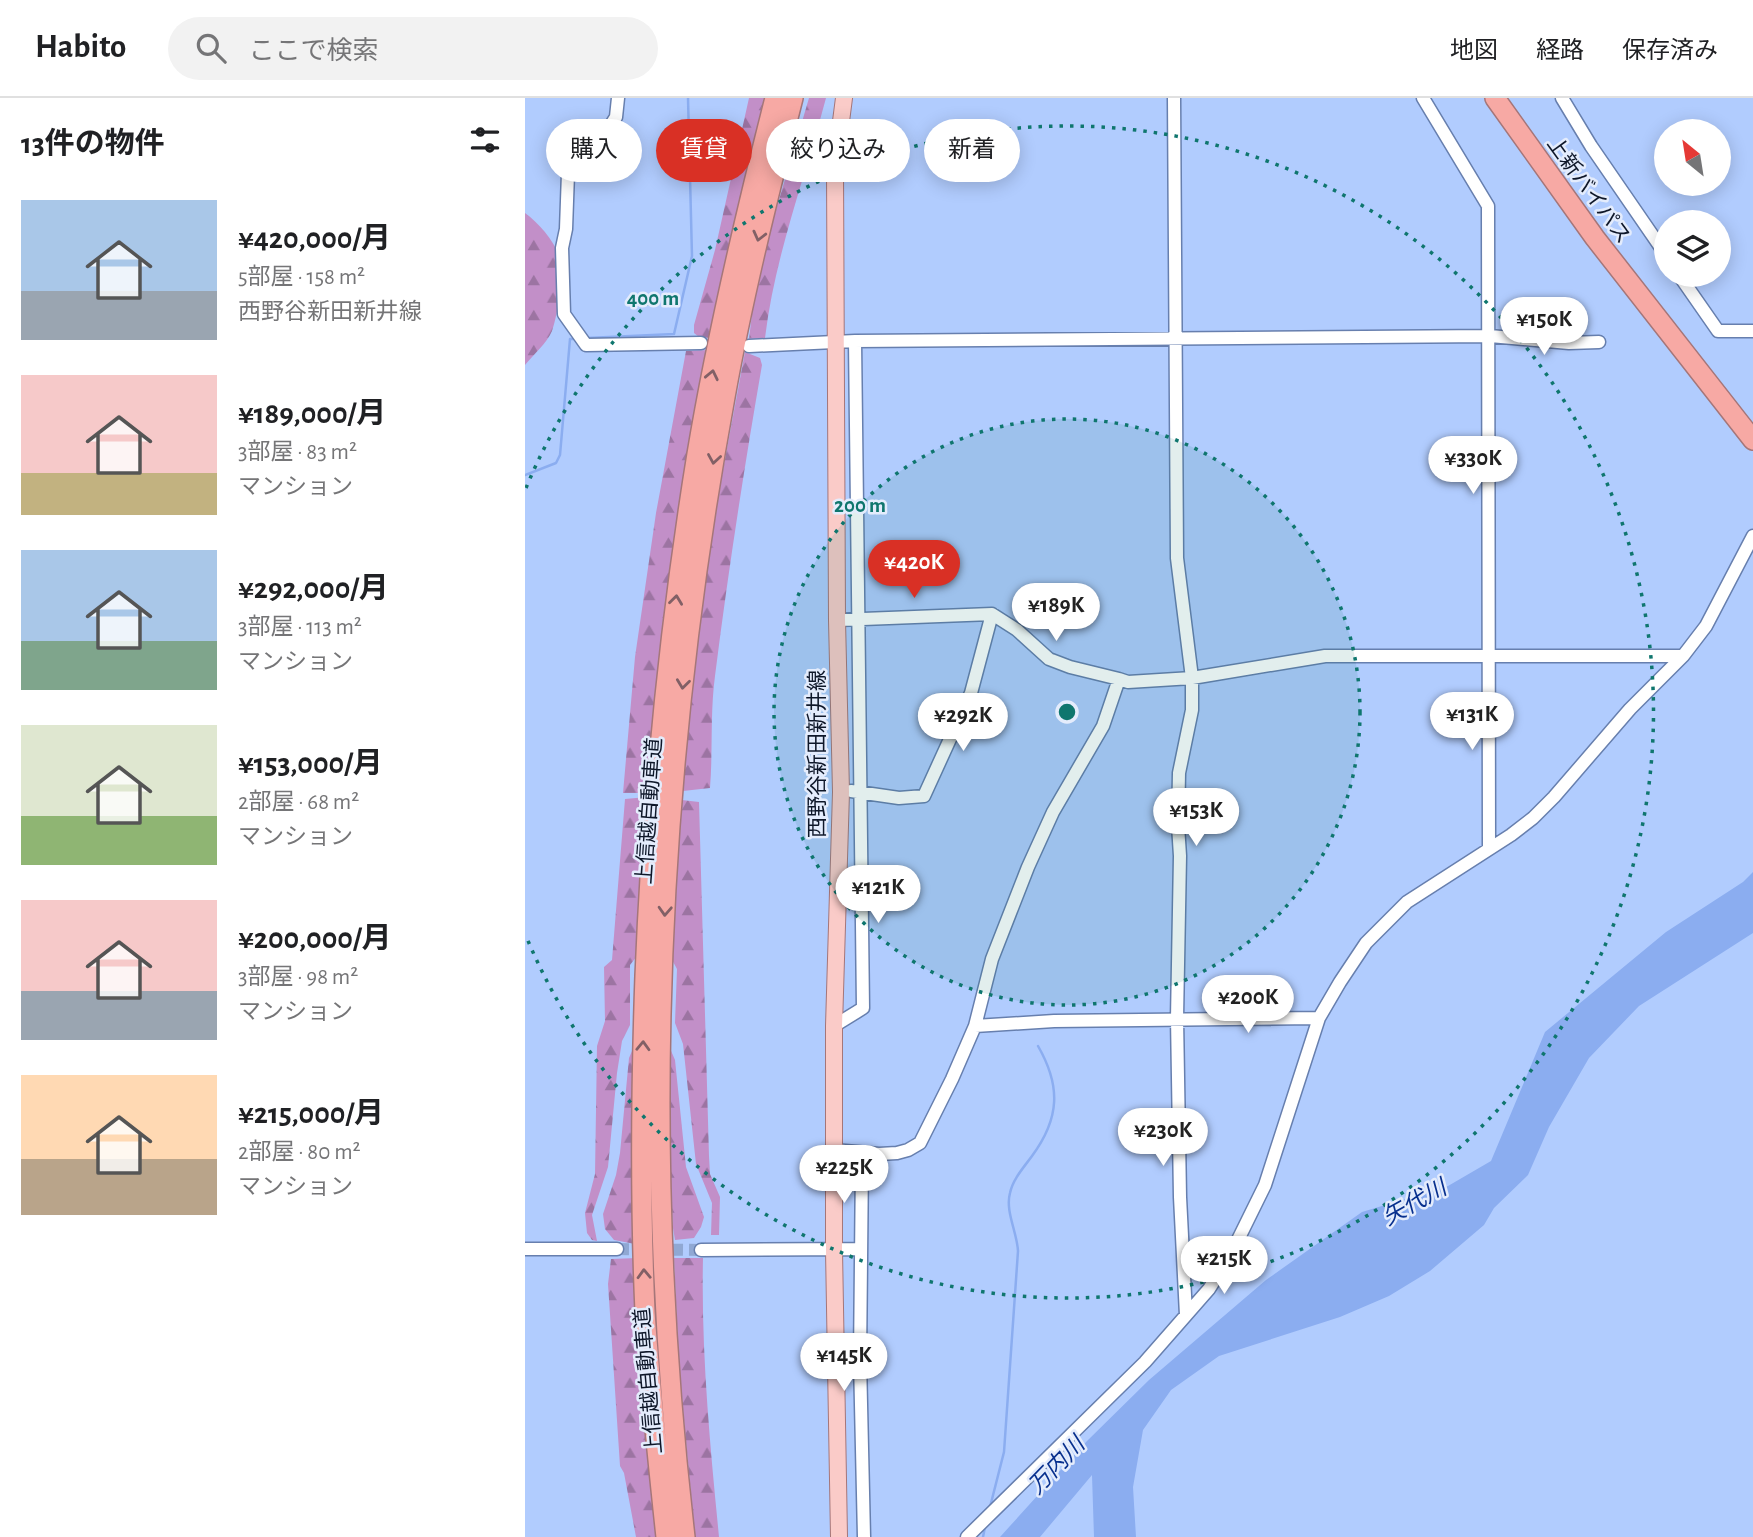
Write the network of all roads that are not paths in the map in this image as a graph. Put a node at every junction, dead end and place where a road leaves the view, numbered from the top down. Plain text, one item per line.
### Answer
1 (618, 98) edge
2 (775, 98) edge
3 (793, 98) edge
4 (799, 98) edge
5 (844, 98) edge
6 (1174, 98) edge
7 (1423, 98) edge
8 (1495, 98) edge
9 (1562, 98) edge
10 (769, 194) junction
11 (1654, 238) edge
12 (1687, 287) edge
13 (1753, 331) edge
14 (1490, 336) junction
15 (1176, 339) junction
16 (836, 341) junction
17 (855, 341) junction
18 (1599, 342) dead end
19 (701, 343) dead end
20 (749, 346) dead end
21 (1753, 440) edge
22 (1753, 536) edge
23 (992, 614) junction
24 (857, 619) junction
25 (837, 620) junction
26 (1489, 656) junction
27 (1683, 656) junction
28 (1192, 678) junction
29 (1119, 679) junction
30 (859, 791) junction
31 (841, 792) junction
32 (1489, 849) junction
33 (1177, 1018) junction
34 (1319, 1018) junction
35 (834, 1026) junction
36 (975, 1026) junction
37 (834, 1156) junction
38 (525, 1249) edge
39 (617, 1250) tunnel mouth
40 (701, 1250) tunnel mouth
41 (834, 1250) junction
42 (859, 1250) junction
43 (1186, 1315) junction
44 (666, 1537) edge
45 (685, 1537) edge
46 (839, 1537) edge
47 (864, 1537) edge
48 (967, 1537) edge

1 - 19 street
44 -> 2 highway, 上信越自動車道
3 - 10 highway, 上信越自動車道
4 - 10 highway
5 - 16 main road, 西野谷新田新井線
6 - 15 street
7 - 14 street
8 - 21 highway, 上新バイパス
9 - 11 street
10 -> 45 highway, 上信越自動車道
12 - 13 street
14 - 15 street
14 - 18 street
14 - 26 street
15 - 17 street
15 - 28 street
16 - 17 street
16 - 20 street
16 - 25 main road, 西野谷新田新井線
17 - 24 street
22 - 27 street
23 - 24 street
23 - 29 street
23 - 30 street
24 - 25 street
24 - 30 street
25 - 31 main road, 西野谷新田新井線
26 - 27 street
26 - 28 street
26 - 32 street
27 - 32 street
28 - 29 street
28 - 33 street
29 - 36 street
30 - 31 street
30 - 35 street
31 - 35 main road, 西野谷新田新井線
32 - 34 street
33 - 34 street
33 - 36 street
33 - 43 street
34 - 43 street
35 - 37 main road, 西野谷新田新井線
36 - 37 street
37 - 41 main road, 西野谷新田新井線
37 - 42 street
38 - 39 street
40 - 41 street
41 - 42 street
41 - 46 main road, 西野谷新田新井線
42 - 47 street
43 - 48 street

